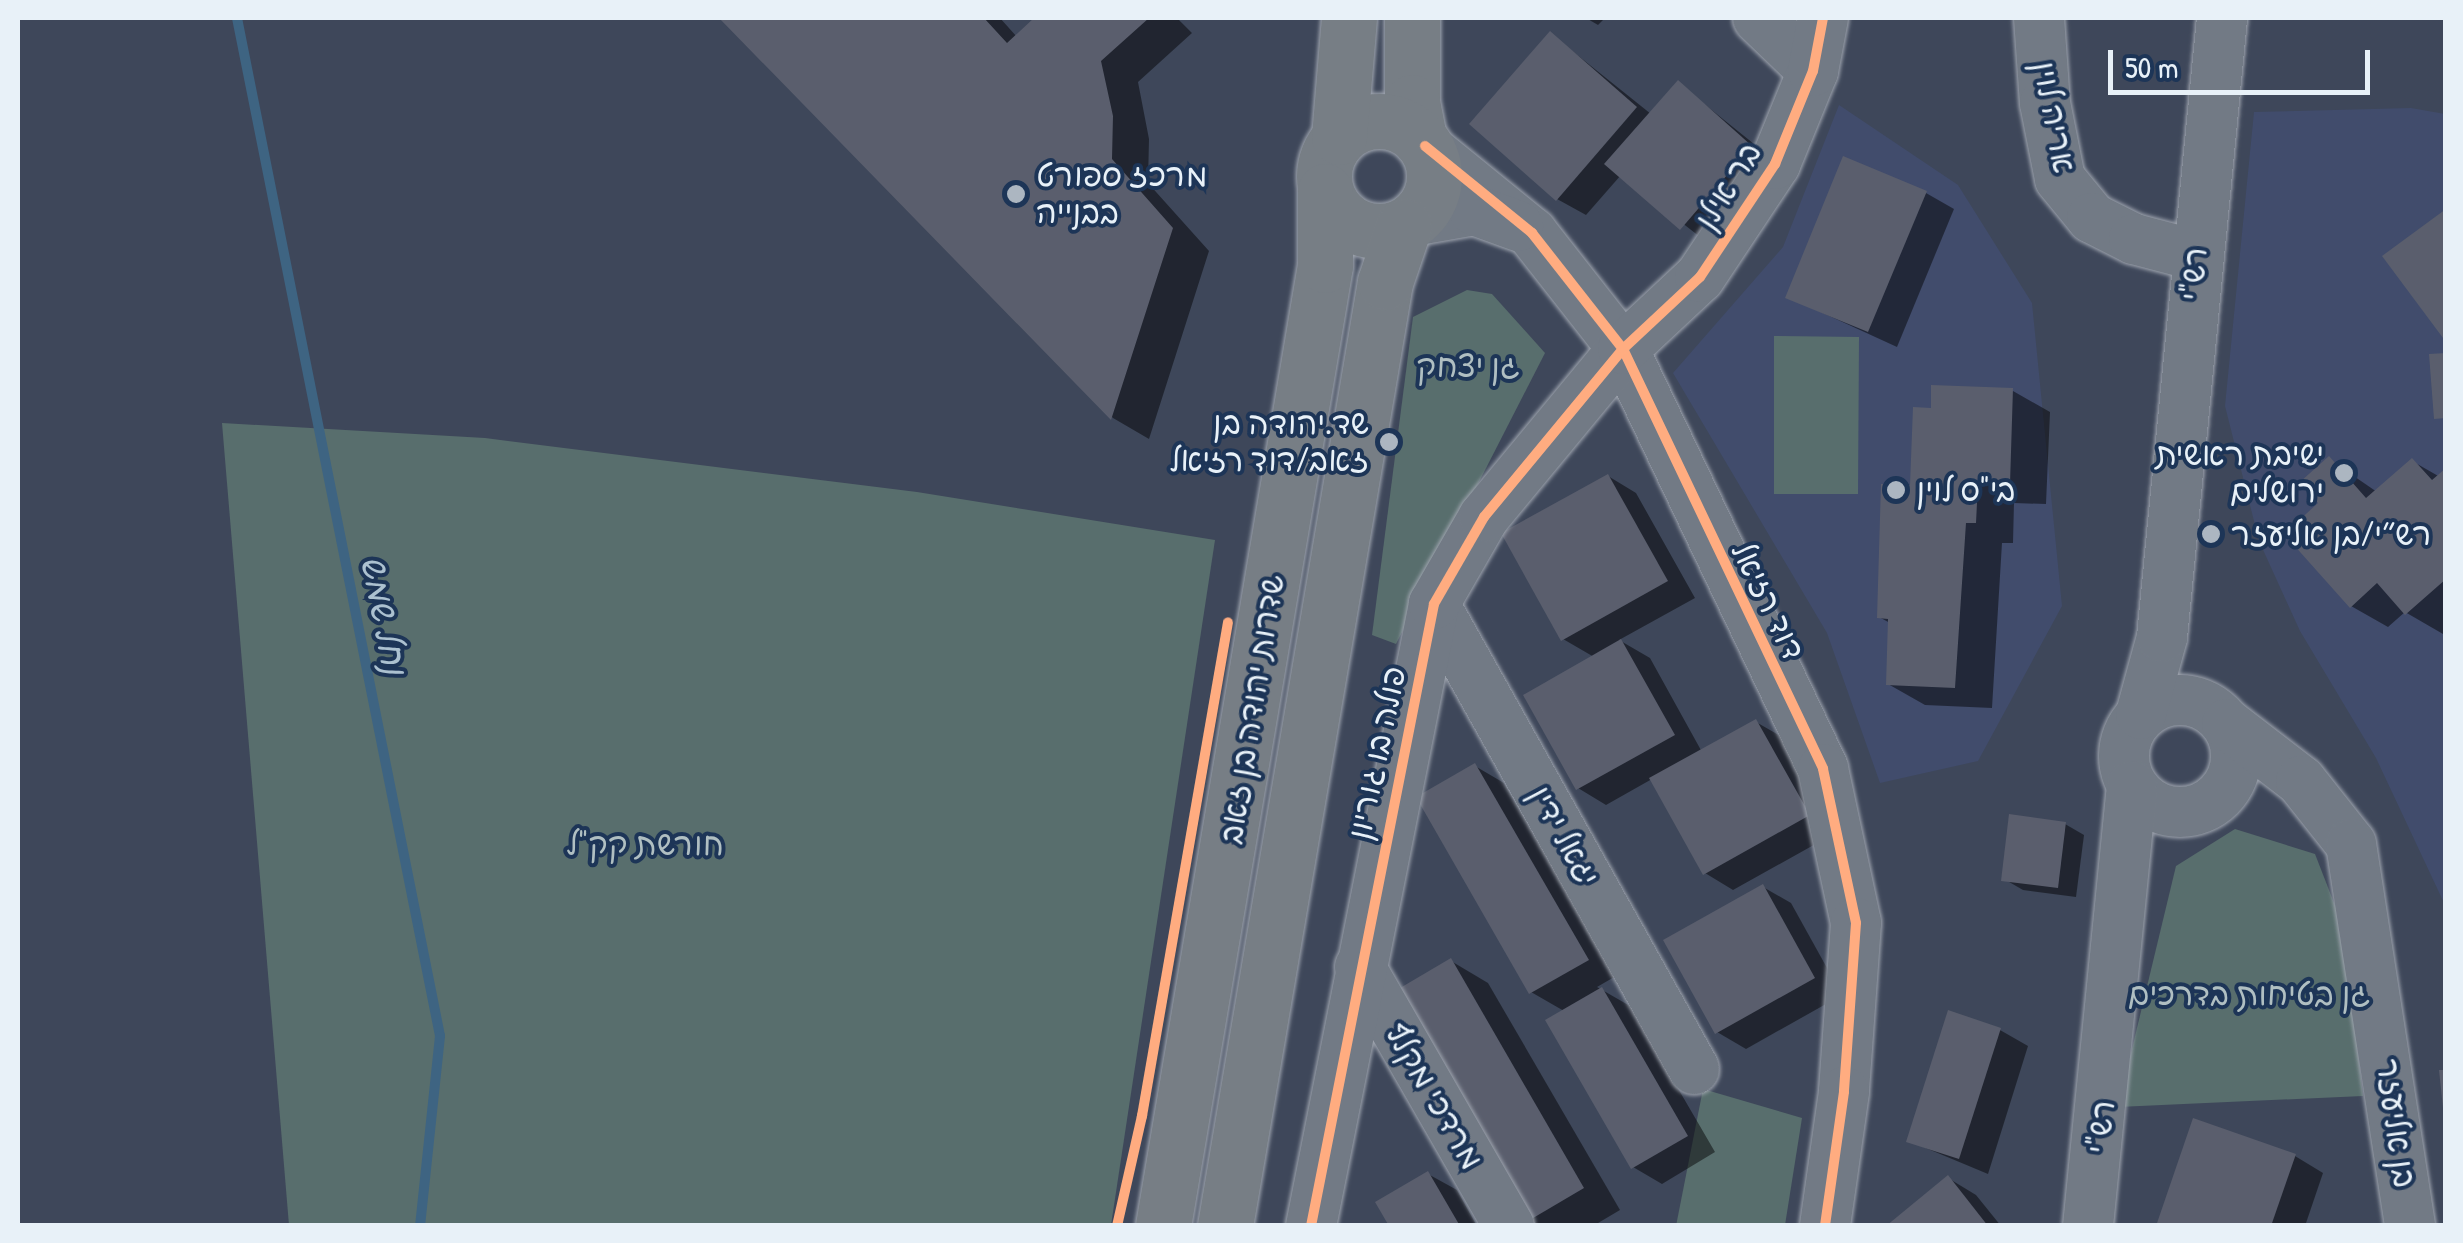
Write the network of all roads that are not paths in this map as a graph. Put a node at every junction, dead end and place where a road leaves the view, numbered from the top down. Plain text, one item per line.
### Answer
1 (1349, 18) edge
2 (1412, 18) edge
3 (1758, 18) edge
4 (1823, 18) edge
5 (2040, 18) edge
6 (2222, 18) edge
7 (1812, 71) junction
8 (1339, 137) junction
9 (1422, 142) junction
10 (1325, 191) junction
11 (1408, 223) junction
12 (1532, 233) junction
13 (2196, 255) junction
14 (1623, 349) junction
15 (2174, 532) junction
16 (1434, 604) junction
17 (2141, 714) junction
18 (2218, 716) junction
19 (2132, 786) junction
20 (2199, 808) junction
21 (2350, 844) junction
22 (1360, 967) junction
23 (2113, 1028) junction
24 (1694, 1069) dead end
25 (1163, 1226) edge
26 (1225, 1226) edge
27 (1311, 1226) edge
28 (1509, 1226) edge
29 (1825, 1226) edge
30 (2088, 1226) edge
31 (2410, 1226) edge

1 - 8 main road
2 - 9 main road
3 - 7 street
4 - 7 street, בר אילן
5 - 13 street, אריה לוין
6 - 13 street, רש"י
7 - 14 street, בר אילן
8 - 9 main road
8 - 10 main road
9 - 11 main road
9 - 12 street, דוד רזיאל
10 - 11 main road
10 - 25 main road, שדרות יהודה בן זאב
11 - 12 street
11 - 26 main road, שדרות יהודה בן זאב
12 - 14 street, דוד רזיאל
13 - 15 street, רש"י
14 - 16 street, פולה בו גוריון
14 - 29 street, דוד רזיאל
15 - 17 street, רש"י
15 - 18 street, רש"י
16 - 22 street, פולה בו גוריון
16 - 24 street, יגאל ידין
17 - 18 street
17 - 19 street
18 - 20 street
18 - 21 street, בן אליעזר
19 - 20 street
19 - 23 street, רש"י
20 - 21 street
20 - 23 street, רש"י
21 - 31 street, בן אליעזר
22 - 27 street, פולה בו גוריון
22 - 28 street, מרדכי מקלף
23 - 30 street, רש"י

